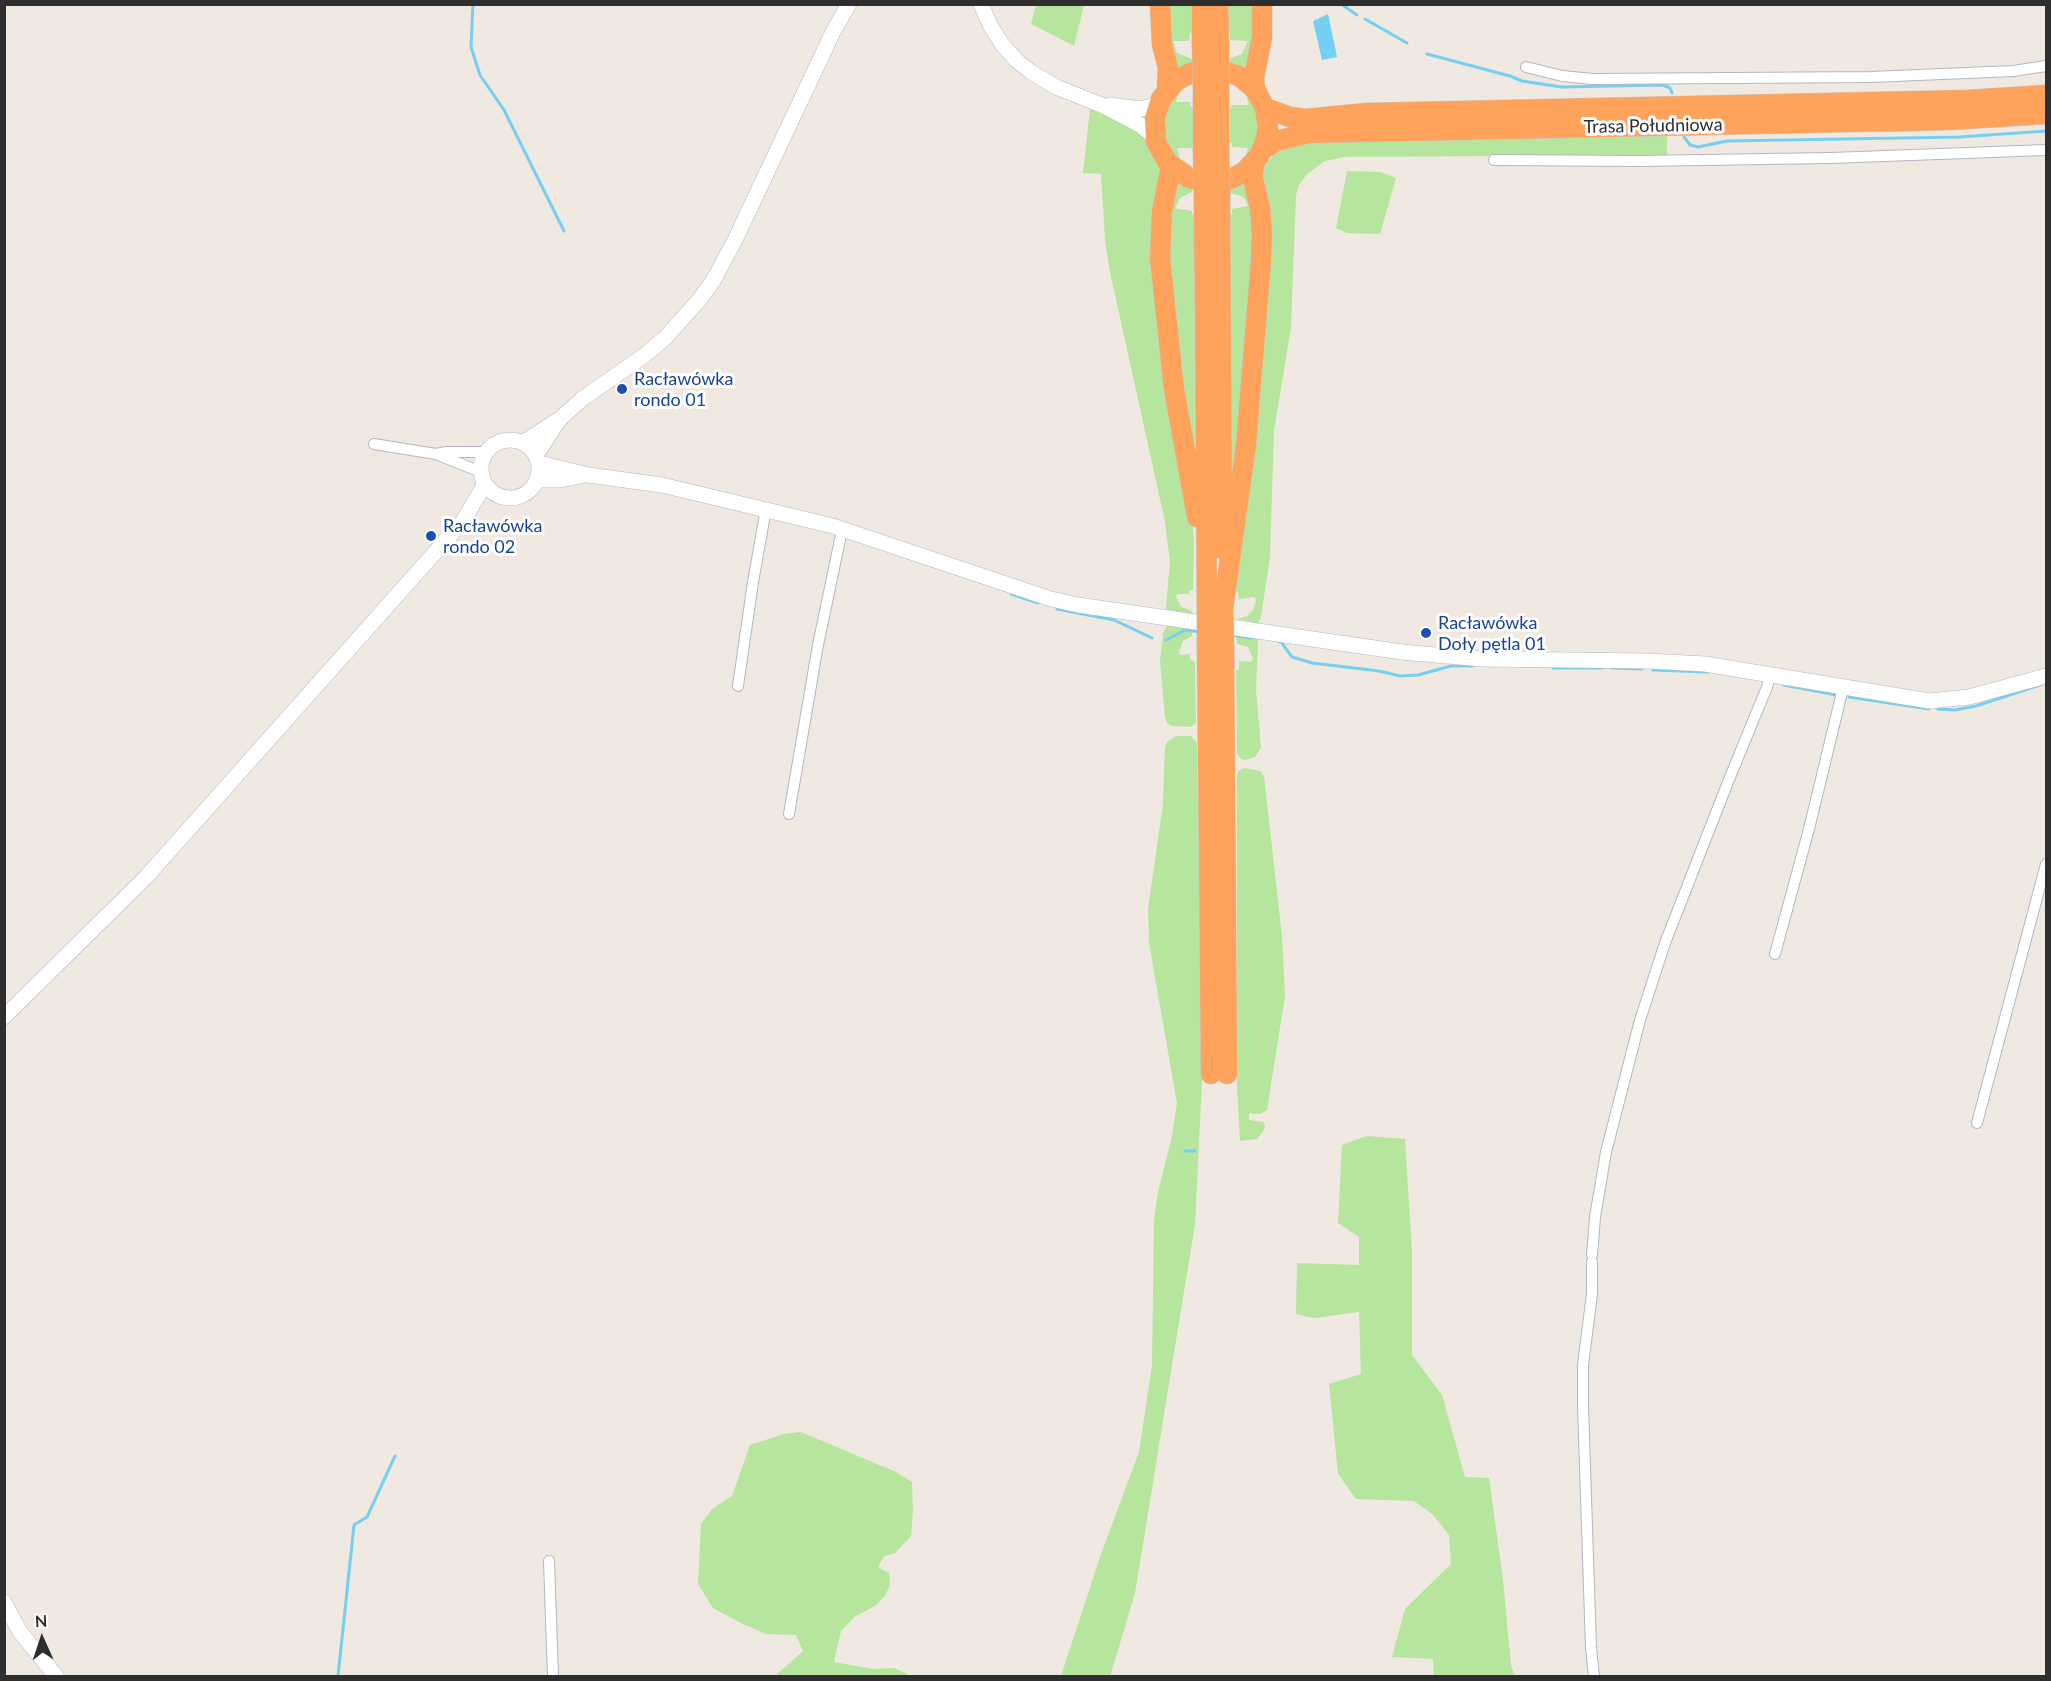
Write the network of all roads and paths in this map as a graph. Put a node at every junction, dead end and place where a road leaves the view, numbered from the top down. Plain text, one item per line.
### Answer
1 (849, 4) edge
2 (981, 4) edge
3 (1160, 4) edge
4 (1202, 4) edge
5 (1218, 4) edge
6 (1262, 4) edge
7 (1210, 41) junction
8 (2046, 66) edge
9 (1526, 67) dead end
10 (1255, 89) junction
11 (2046, 95) edge
12 (1163, 97) junction
13 (1104, 106) junction
14 (1265, 108) junction
15 (2046, 114) edge
16 (1155, 137) junction
17 (2046, 150) edge
18 (1258, 156) junction
19 (1494, 160) dead end
20 (1171, 166) junction
21 (1212, 194) junction
22 (561, 418) junction
23 (520, 442) junction
24 (374, 444) dead end
25 (486, 452) junction
26 (436, 454) junction
27 (538, 459) junction
28 (588, 475) junction
29 (483, 478) junction
30 (538, 480) junction
31 (498, 496) junction
32 (766, 509) junction
33 (463, 521) junction
34 (842, 530) junction
35 (1206, 568) junction
36 (1215, 609) junction
37 (1770, 675) junction
38 (2046, 676) edge
39 (738, 686) dead end
40 (1842, 688) junction
41 (789, 814) dead end
42 (2046, 864) edge
43 (1775, 954) dead end
44 (4, 1017) edge
45 (1219, 1074) dead end
46 (1977, 1123) dead end
47 (549, 1561) dead end
48 (4, 1602) edge
49 (56, 1677) edge
50 (553, 1677) edge
51 (1594, 1677) edge

1 - 22 street
2 - 13 street
3 - 12 highway
4 - 7 highway
5 - 7 highway
6 - 10 highway
7 - 21 highway, bridge
8 - 9 street
10 - 12 highway
10 - 14 highway
11 - 14 highway, Trasa Południowa
12 - 13 street
12 - 16 highway
13 - 16 street
14 - 18 highway
15 - 18 highway, Trasa Południowa
16 - 20 highway
17 - 19 street
18 - 20 highway
18 - 36 highway
20 - 35 highway
21 - 35 highway
21 - 36 highway
22 - 23 street
22 - 27 street
23 - 25 street
23 - 27 street
24 - 26 street
25 - 26 street
25 - 29 street
26 - 29 street
27 - 28 street
27 - 30 street
28 - 30 street
28 - 32 street
29 - 31 street
29 - 33 street
30 - 31 street
31 - 33 street
32 - 34 street
32 - 39 street
33 - 44 street
34 - 37 street
34 - 41 street
35 - 36 highway
36 - 45 highway, bridge
37 - 40 street
37 - 51 street
38 - 40 street
40 - 43 street
42 - 46 street
47 - 50 street
48 - 49 street

